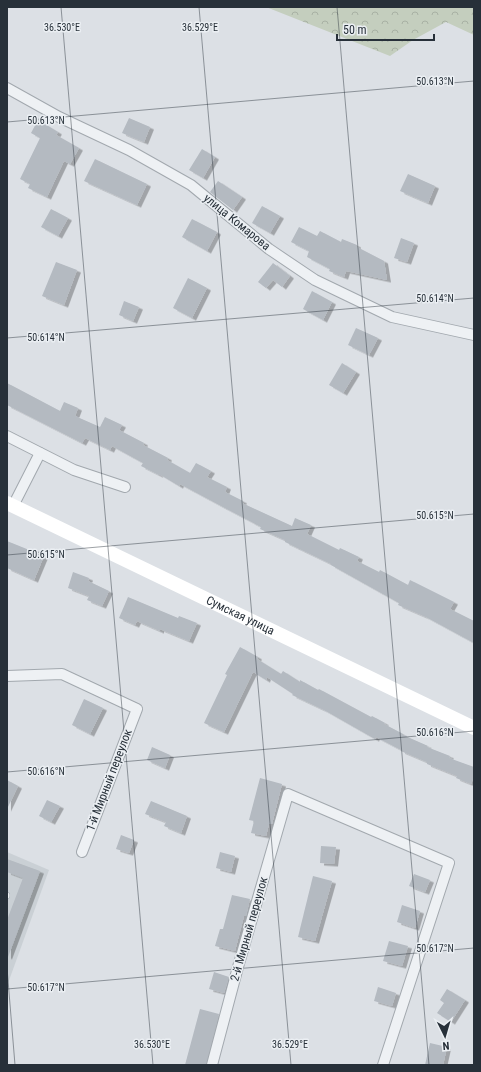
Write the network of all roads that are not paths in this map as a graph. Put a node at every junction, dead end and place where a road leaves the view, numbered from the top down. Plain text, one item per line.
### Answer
1 (7, 88) edge
2 (474, 335) edge
3 (7, 436) edge
4 (40, 453) junction
5 (125, 487) dead end
6 (10, 504) edge
7 (7, 676) edge
8 (474, 728) edge
9 (82, 852) dead end
10 (212, 1065) edge
11 (383, 1065) edge

1 - 2 street, улица Комарова
3 - 4 street
4 - 5 street
4 - 6 street
6 - 8 main road, Сумская улица
7 - 9 street, 1-й Мирный переулок
10 - 11 street, 2-й Мирный переулок

